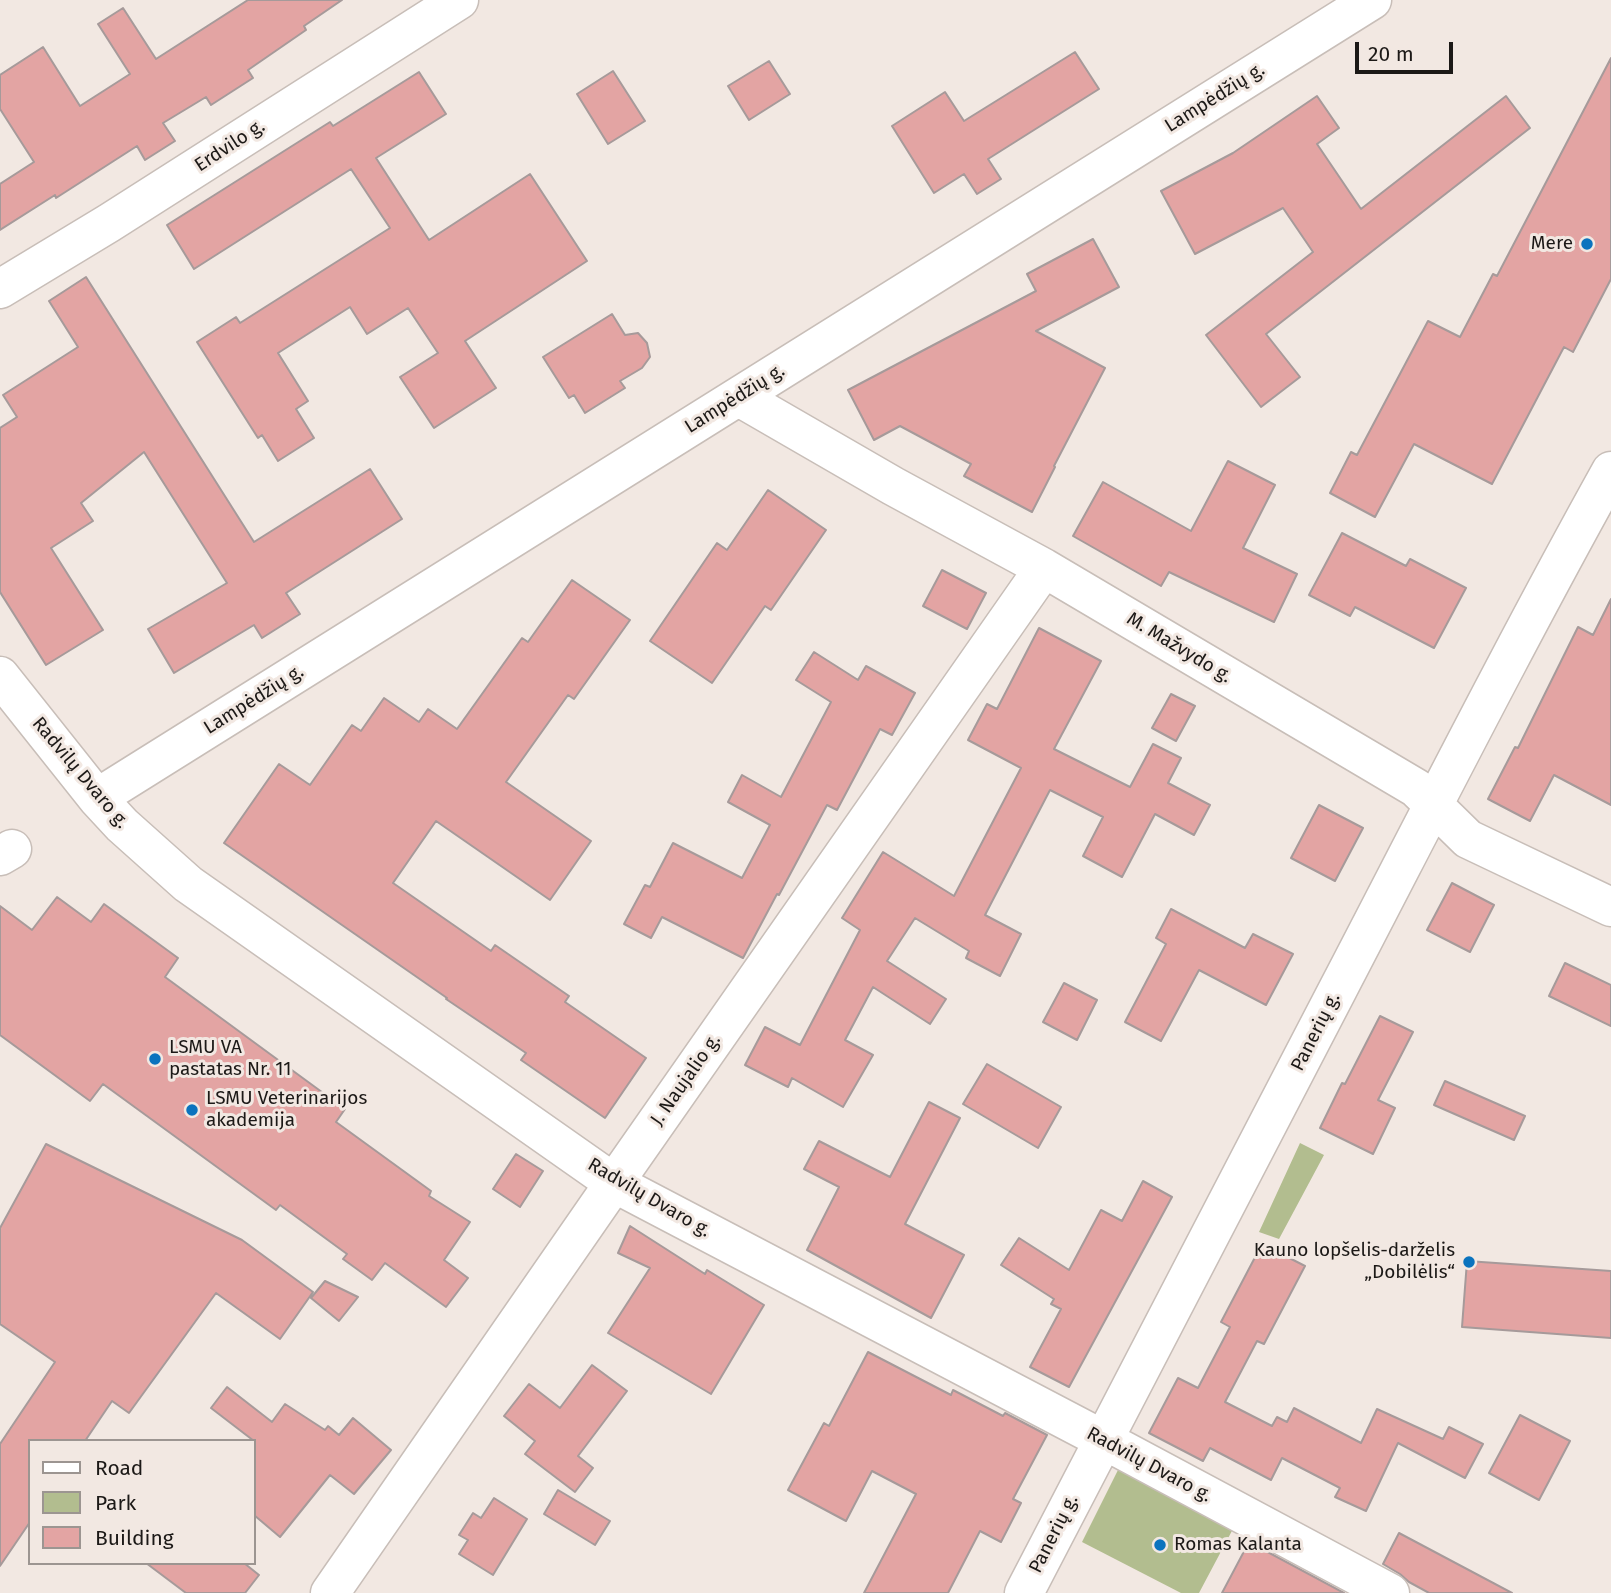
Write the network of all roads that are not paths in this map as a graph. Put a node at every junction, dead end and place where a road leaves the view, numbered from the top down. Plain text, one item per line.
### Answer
1 (459, 0) edge
2 (1360, 3) edge
3 (0, 289) edge
4 (739, 397) junction
5 (1611, 471) edge
6 (1045, 568) junction
7 (0, 676) edge
8 (97, 798) junction
9 (1434, 806) junction
10 (1611, 907) edge
11 (614, 1183) junction
12 (1102, 1439) junction
13 (330, 1593) edge
14 (1024, 1593) edge
15 (1388, 1593) edge

1 - 3 street, Erdvilo g.
2 - 4 street, Lampėdžių g.
4 - 6 street, M. Mažvydo g.
4 - 8 street, Lampėdžių g.
5 - 9 street, Panerių g.
6 - 9 street, M. Mažvydo g.
6 - 11 street, J. Naujalio g.
7 - 8 street, Radvilų Dvaro g.
8 - 11 street, Radvilų Dvaro g.
9 - 10 street, M. Mažvydo g.
9 - 12 street, Panerių g.
11 - 12 street, Radvilų Dvaro g.
11 - 13 street, J. Naujalio g.
12 - 14 street, Panerių g.
12 - 15 street, Radvilų Dvaro g.

